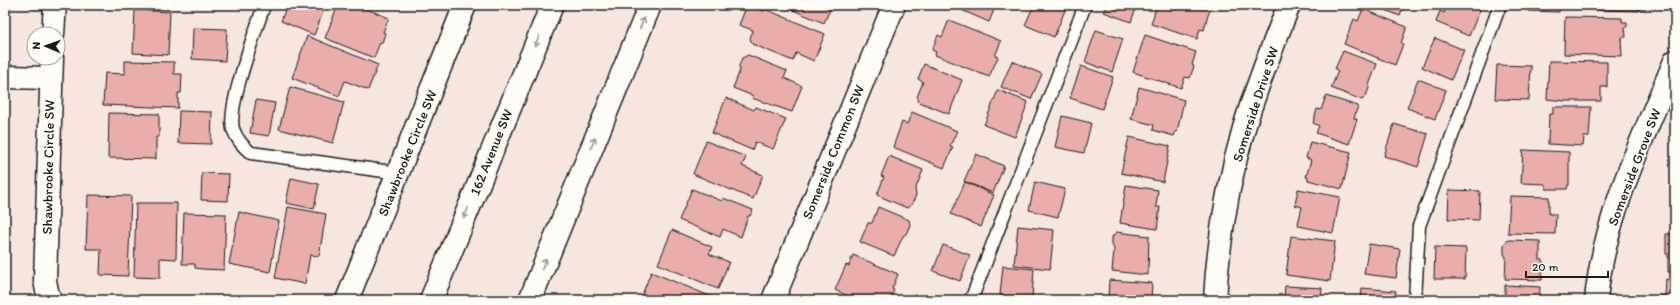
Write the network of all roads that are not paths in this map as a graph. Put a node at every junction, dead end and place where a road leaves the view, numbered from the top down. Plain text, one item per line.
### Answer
1 (55, 5) edge
2 (264, 5) edge
3 (465, 5) edge
4 (552, 5) edge
5 (650, 5) edge
6 (894, 5) edge
7 (1085, 5) edge
8 (1289, 5) edge
9 (1500, 5) edge
10 (54, 26) edge
11 (1675, 61) edge
12 (51, 68) edge
13 (5, 77) edge
14 (399, 173) junction
15 (51, 300) edge
16 (347, 300) edge
17 (431, 300) edge
18 (530, 300) edge
19 (773, 300) edge
20 (971, 300) edge
21 (1215, 300) edge
22 (1415, 300) edge
23 (1596, 300) edge

1 - 10 street
2 - 14 lane
3 - 14 street, Shawbrooke Circle SW
4 -> 17 street, 162 Avenue SW
18 -> 5 street
6 - 19 street, Somerside Common SW
7 - 20 lane
8 - 21 street, Somerside Drive SW
9 - 22 lane
11 - 23 street, Somerside Grove SW
12 - 13 street, Shawbrooke Circle SW
12 - 15 street, Shawbrooke Circle SW
14 - 16 street, Shawbrooke Circle SW

